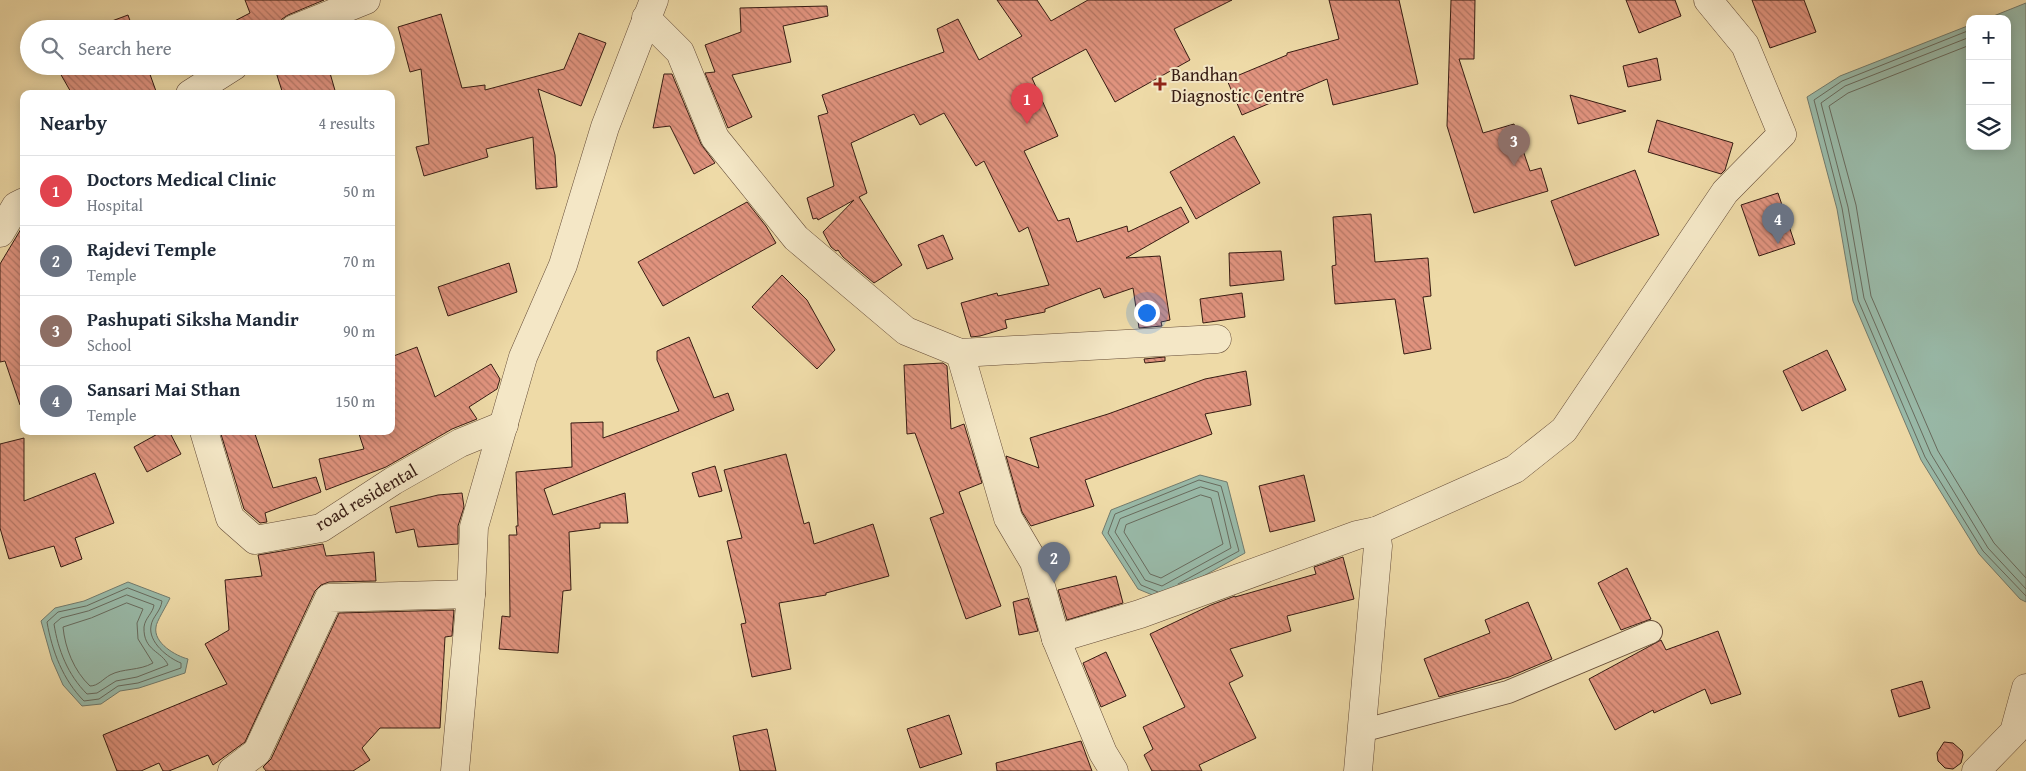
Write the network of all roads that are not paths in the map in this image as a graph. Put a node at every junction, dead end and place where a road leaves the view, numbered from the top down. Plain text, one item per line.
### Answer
1 (366, 0) edge
2 (1708, 0) edge
3 (650, 9) edge
4 (316, 20) edge
5 (220, 75) edge
6 (196, 90) edge
7 (20, 204) edge
8 (0, 233) edge
9 (1217, 339) dead end
10 (960, 353) junction
11 (504, 425) junction
12 (205, 435) edge
13 (1376, 531) junction
14 (471, 594) junction
15 (1651, 632) dead end
16 (1056, 639) junction
17 (2026, 688) edge
18 (1362, 731) junction
19 (232, 771) edge
20 (455, 771) edge
21 (1114, 771) edge
22 (1358, 771) edge
23 (1976, 771) edge

1 - 4 street
2 - 13 street
3 - 10 street
3 - 11 street
5 - 6 street
7 - 8 street
9 - 10 street
10 - 16 street
11 - 12 street, road residental
11 - 14 street
13 - 16 street
13 - 18 street
14 - 19 street
14 - 20 street
15 - 18 street
16 - 21 street
17 - 23 street
18 - 22 street

